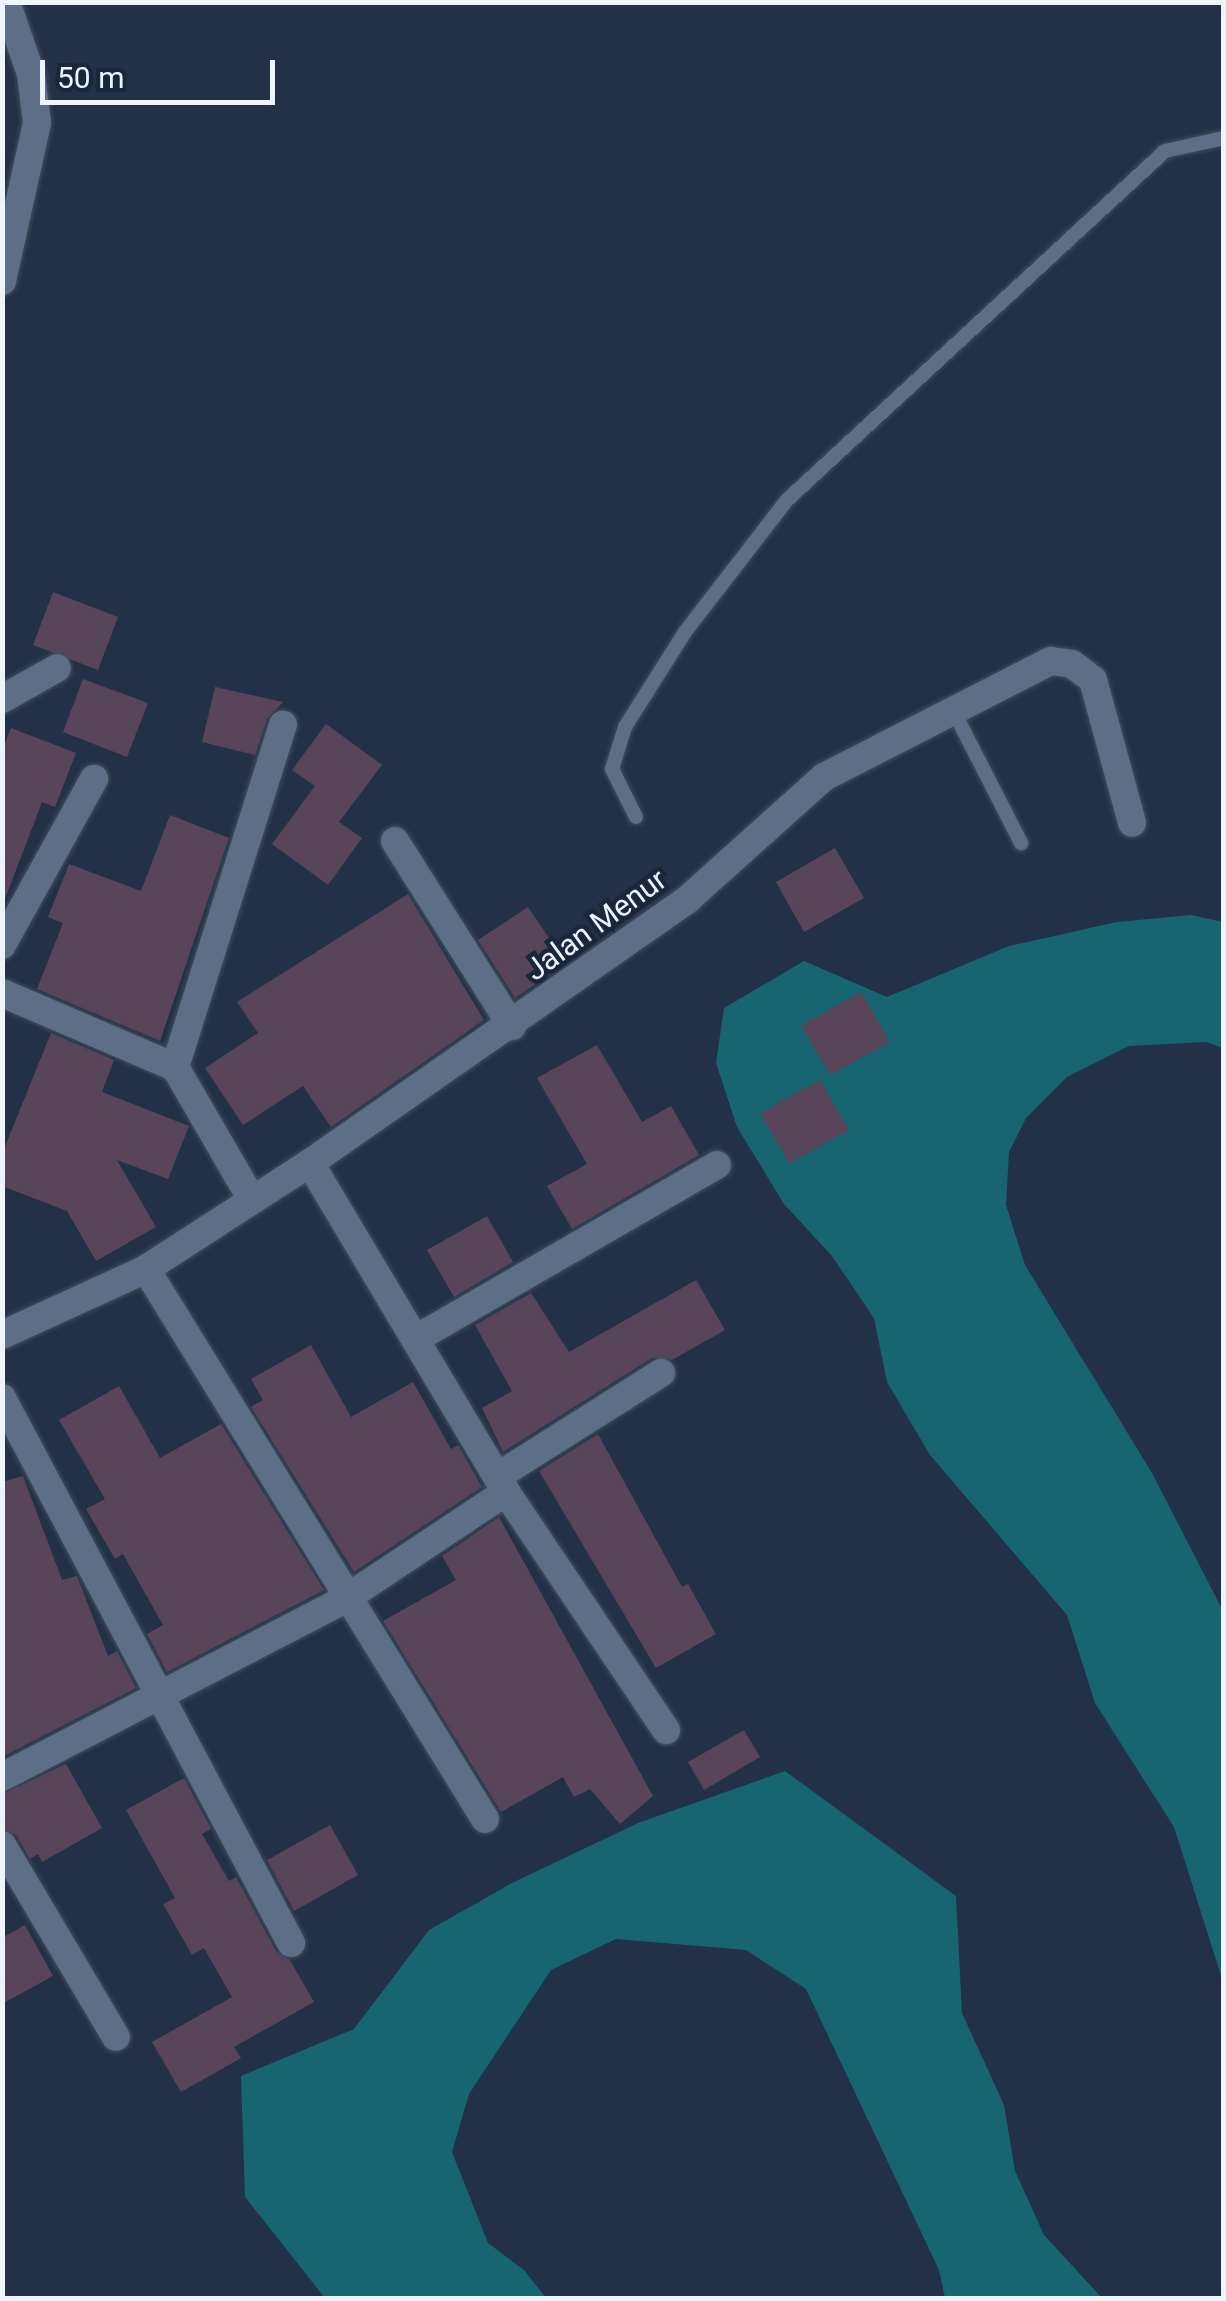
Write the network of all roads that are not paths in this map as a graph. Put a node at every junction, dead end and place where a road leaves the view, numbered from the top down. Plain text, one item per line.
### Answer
1 (6, 2) edge
2 (1224, 138) edge
3 (2, 281) edge
4 (57, 668) dead end
5 (2, 700) edge
6 (952, 707) junction
7 (283, 725) dead end
8 (94, 779) dead end
9 (636, 817) dead end
10 (1132, 823) dead end
11 (396, 841) dead end
12 (1021, 843) dead end
13 (2, 945) edge
14 (2, 994) edge
15 (512, 1026) junction
16 (175, 1067) junction
17 (310, 1163) junction
18 (717, 1165) dead end
19 (251, 1198) junction
20 (146, 1269) junction
21 (2, 1335) edge
22 (419, 1337) junction
23 (660, 1373) dead end
24 (2, 1398) edge
25 (502, 1484) junction
26 (345, 1600) junction
27 (162, 1698) junction
28 (666, 1730) dead end
29 (2, 1777) edge
30 (485, 1819) dead end
31 (2, 1845) edge
32 (291, 1943) dead end
33 (116, 2037) dead end

1 - 3 street
2 - 9 lane
4 - 5 street
6 - 10 street, Jalan Menur
6 - 12 lane
6 - 15 street, Jalan Menur
7 - 16 street
8 - 13 street
11 - 15 street
14 - 16 street
15 - 17 street, Jalan Menur
16 - 19 street
17 - 19 street, Jalan Menur
17 - 22 street
18 - 22 street
19 - 20 street, Jalan Menur
20 - 21 street, Jalan Menur
20 - 26 street
22 - 25 street
23 - 25 street
24 - 27 street
25 - 26 street
25 - 28 street
26 - 27 street
26 - 30 street
27 - 29 street
27 - 32 street
31 - 33 street

